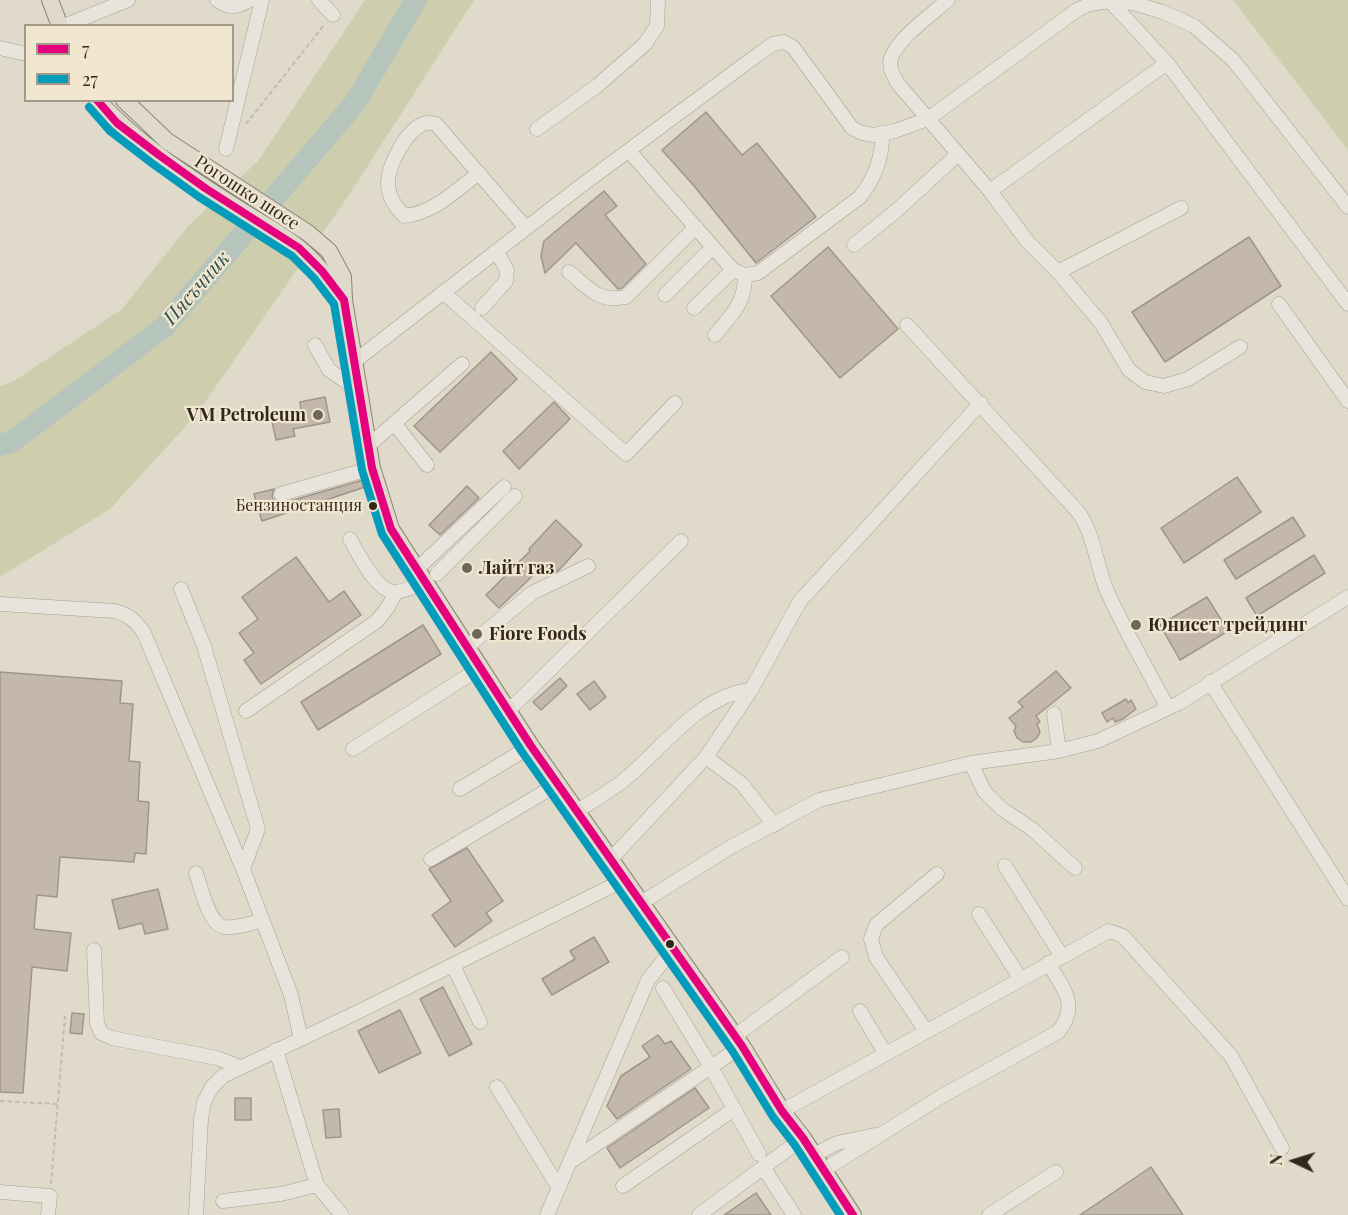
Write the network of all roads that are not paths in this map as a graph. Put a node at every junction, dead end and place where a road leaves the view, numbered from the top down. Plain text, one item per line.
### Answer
1 (51, 0) edge
2 (128, 0) edge
3 (217, 0) edge
4 (250, 0) edge
5 (261, 0) edge
6 (319, 0) edge
7 (658, 0) edge
8 (947, 0) edge
9 (1109, 1) edge
10 (1087, 2) edge
11 (333, 15) road end
12 (61, 24) edge
13 (67, 24) edge
14 (0, 48) edge
15 (24, 54) edge
16 (1167, 63) junction
17 (99, 102) edge
18 (126, 102) edge
19 (928, 118) junction
20 (537, 129) dead end
21 (882, 133) junction
22 (226, 149) dead end
23 (629, 151) junction
24 (958, 154) junction
25 (479, 173) junction
26 (990, 191) junction
27 (1348, 207) edge
28 (1181, 208) dead end
29 (696, 227) junction
30 (526, 228) junction
31 (854, 245) dead end
32 (713, 247) junction
33 (496, 252) junction
34 (569, 272) dead end
35 (1058, 272) junction
36 (739, 273) junction
37 (443, 292) junction
38 (665, 295) dead end
39 (344, 300) junction
40 (1279, 304) dead end
41 (1348, 304) edge
42 (482, 308) dead end
43 (694, 308) dead end
44 (907, 325) dead end
45 (715, 335) dead end
46 (315, 345) dead end
47 (1240, 347) dead end
48 (355, 360) junction
49 (462, 364) dead end
50 (348, 383) dead end
51 (1348, 400) edge
52 (981, 403) junction
53 (675, 404) dead end
54 (394, 423) junction
55 (368, 446) junction
56 (427, 465) dead end
57 (372, 468) junction
58 (281, 494) dead end
59 (350, 539) dead end
60 (681, 542) dead end
61 (588, 566) dead end
62 (426, 575) junction
63 (181, 589) dead end
64 (396, 592) junction
65 (1348, 597) edge
66 (0, 604) edge
67 (467, 647) junction
68 (480, 668) junction
69 (1210, 682) junction
70 (751, 690) junction
71 (1168, 708) junction
72 (246, 711) dead end
73 (508, 711) junction
74 (1054, 714) dead end
75 (531, 746) junction
76 (353, 749) dead end
77 (1059, 751) junction
78 (706, 757) junction
79 (971, 764) junction
80 (558, 784) junction
81 (460, 789) dead end
82 (577, 811) junction
83 (774, 825) junction
84 (431, 859) dead end
85 (610, 860) junction
86 (1005, 866) dead end
87 (1075, 868) dead end
88 (243, 869) junction
89 (196, 873) dead end
90 (937, 874) dead end
91 (624, 880) junction
92 (1348, 899) edge
93 (641, 903) junction
94 (980, 914) dead end
95 (261, 921) junction
96 (673, 949) junction
97 (94, 950) dead end
98 (1061, 956) junction
99 (842, 957) dead end
100 (1048, 963) junction
101 (453, 965) junction
102 (1020, 978) junction
103 (663, 988) dead end
104 (860, 1011) dead end
105 (480, 1022) dead end
106 (926, 1031) junction
107 (301, 1039) junction
108 (739, 1041) junction
109 (276, 1050) junction
110 (885, 1053) junction
111 (240, 1067) junction
112 (711, 1067) junction
113 (497, 1087) dead end
114 (734, 1109) junction
115 (783, 1111) junction
116 (881, 1134) junction
117 (803, 1138) junction
118 (1282, 1148) dead end
119 (814, 1155) junction
120 (761, 1161) junction
121 (570, 1162) junction
122 (824, 1170) junction
123 (1056, 1172) dead end
124 (317, 1185) junction
125 (623, 1186) dead end
126 (559, 1188) junction
127 (0, 1192) edge
128 (223, 1201) dead end
129 (48, 1215) edge
130 (196, 1215) edge
131 (342, 1215) edge
132 (547, 1215) edge
133 (699, 1215) edge
134 (794, 1215) edge
135 (853, 1215) edge
136 (989, 1215) edge

1 - 12 main road
2 - 13 street
3 - 4 street
5 - 22 street
6 - 11 street
7 - 20 street
8 - 19 street
9 - 10 street
9 - 16 street
9 - 27 street
10 - 19 street
14 - 15 street
16 - 26 street
16 - 41 street
17 - 39 main road, Рогошко шосе
18 - 39 main road, Рогошко шосе
19 - 21 street
19 - 24 street
21 - 23 street
21 - 36 street
23 - 29 street
23 - 30 street
24 - 26 street
24 - 31 street
25 - 25 street
25 - 30 street
26 - 35 street
28 - 35 street
29 - 32 street
29 - 34 street
30 - 33 street
32 - 36 street
32 - 38 street
33 - 37 street
33 - 42 street
35 - 47 street
36 - 43 street
36 - 45 street
37 - 48 street
37 - 53 street
39 - 48 main road, Рогошко шосе
40 - 51 street
44 - 52 street
46 - 50 street
48 - 55 main road, Рогошко шосе
49 - 54 street
52 - 70 street
52 - 71 street
54 - 55 street
54 - 56 street
55 - 57 main road, Рогошко шосе
57 - 58 street
57 - 62 main road, Рогошко шосе
59 - 64 street
60 - 73 street
61 - 67 street
62 - 62 street
62 - 64 street
62 - 67 main road, Рогошко шосе
63 - 88 street
64 - 72 street
65 - 69 street
66 - 88 street
67 - 68 main road, Рогошко шосе
68 - 73 main road, Рогошко шосе
68 - 76 street
69 - 71 street
69 - 92 street
70 - 78 street
70 - 82 street
71 - 77 street
73 - 75 main road, Рогошко шосе
74 - 77 street
75 - 80 main road, Рогошко шосе
75 - 81 street
77 - 79 street
78 - 83 street
78 - 85 street
79 - 83 street
79 - 87 street
80 - 82 main road, Рогошко шосе
80 - 84 street
82 - 85 main road, Рогошко шосе
83 - 93 street
85 - 91 main road, Рогошко шосе
86 - 98 street
88 - 95 street
89 - 95 street
90 - 106 street
91 - 93 main road, Рогошко шосе
91 - 101 street
93 - 96 main road, Рогошко шосе
94 - 102 street
95 - 107 street
96 - 108 main road, Рогошко шосе
96 - 121 street
97 - 111 street
98 - 100 street
98 - 118 street
99 - 108 street
100 - 102 street
100 - 116 street
101 - 105 street
101 - 107 street
102 - 106 street
103 - 112 street
104 - 110 street
106 - 110 street
107 - 109 street
108 - 112 street
108 - 115 main road, Рогошко шосе
109 - 111 street
109 - 124 street
110 - 115 street
111 - 130 street
112 - 114 street
112 - 121 street
113 - 126 street
114 - 120 street
114 - 125 street
115 - 117 main road, Рогошко шосе
116 - 119 street
116 - 122 street
117 - 119 main road, Рогошко шосе
117 - 120 street
119 - 122 main road, Рогошко шосе
120 - 133 street
120 - 134 street
121 - 126 street
122 - 135 main road, Рогошко шосе
123 - 136 street
124 - 128 street
124 - 131 street
126 - 132 street
127 - 129 street

